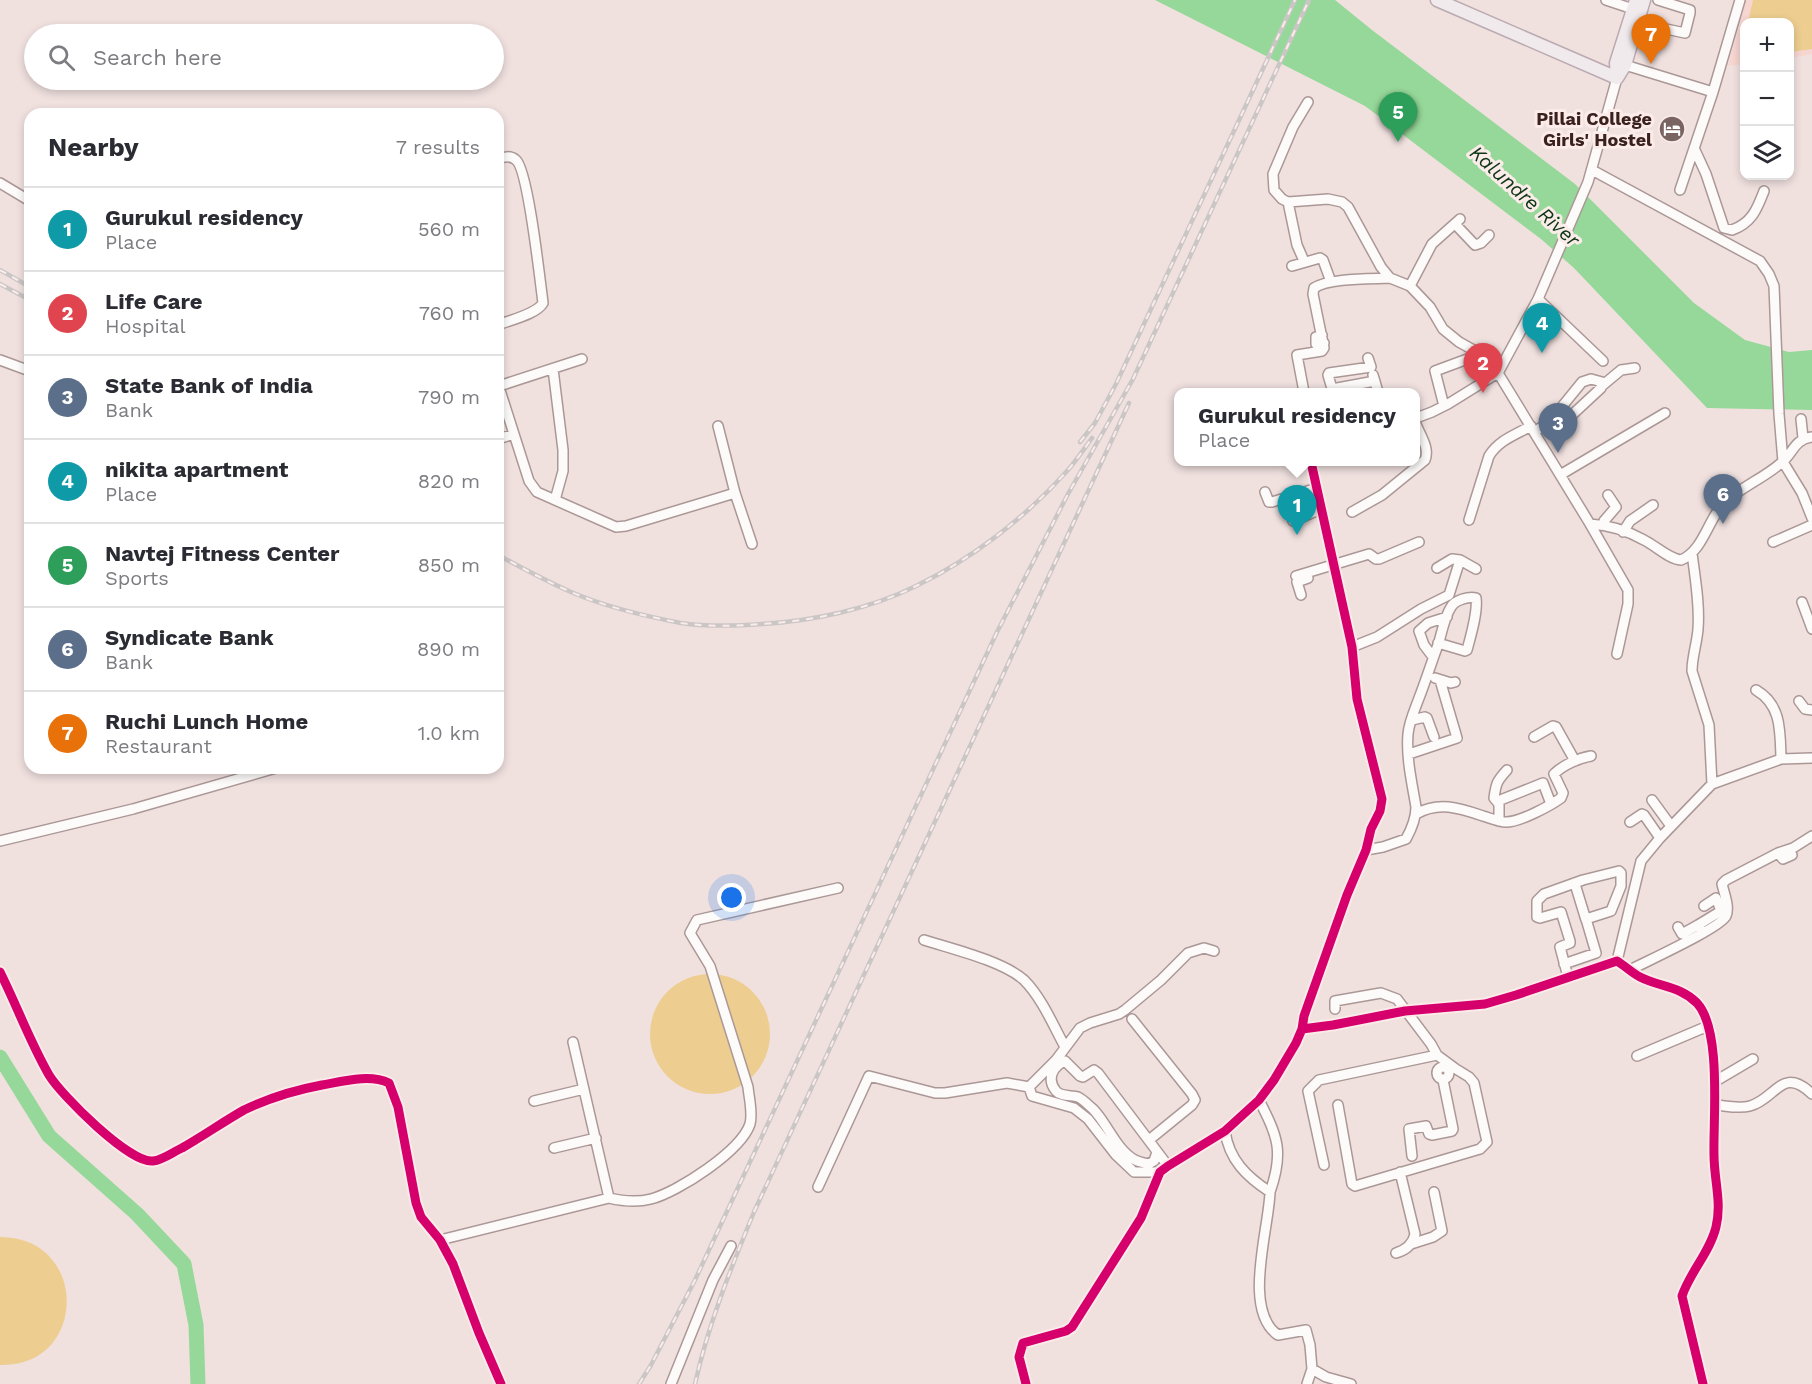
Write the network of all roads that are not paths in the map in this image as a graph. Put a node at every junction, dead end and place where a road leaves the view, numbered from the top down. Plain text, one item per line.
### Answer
1 (1437, 0) edge
2 (1606, 0) edge
3 (1644, 0) edge
4 (1658, 0) edge
5 (1740, 0) edge
6 (1634, 4) edge
7 (1638, 23) junction
8 (1625, 65) junction
9 (1617, 78) junction
10 (1713, 92) junction
11 (1308, 102) dead end
12 (1694, 148) junction
13 (504, 157) edge
14 (1592, 170) junction
15 (0, 183) edge
16 (1680, 190) dead end
17 (1764, 191) dead end
18 (24, 197) edge
19 (1288, 202) junction
20 (1489, 235) dead end
21 (1304, 261) junction
22 (1292, 266) dead end
23 (1390, 278) junction
24 (1330, 282) junction
25 (1410, 286) junction
26 (1538, 299) junction
27 (504, 323) edge
28 (1481, 354) junction
29 (582, 359) dead end
30 (0, 360) edge
31 (1604, 361) dead end
32 (1635, 368) dead end
33 (24, 369) edge
34 (553, 369) junction
35 (1498, 373) junction
36 (1375, 381) junction
37 (504, 383) edge
38 (1603, 385) junction
39 (1303, 388) edge
40 (1331, 388) edge
41 (1345, 388) edge
42 (1377, 388) edge
43 (504, 403) edge
44 (1444, 406) junction
45 (1665, 413) dead end
46 (1420, 416) edge
47 (1557, 417) junction
48 (1802, 419) dead end
49 (718, 426) dead end
50 (1533, 429) junction
51 (514, 434) junction
52 (1420, 434) edge
53 (504, 437) edge
54 (1808, 438) edge
55 (1783, 462) junction
56 (1420, 464) edge
57 (1312, 466) edge
58 (1418, 466) edge
59 (1560, 475) junction
60 (1317, 488) junction
61 (1265, 492) dead end
62 (735, 493) junction
63 (1608, 495) dead end
64 (555, 500) junction
65 (1653, 505) dead end
66 (1321, 509) junction
67 (1352, 512) dead end
68 (1812, 518) edge
69 (1469, 520) dead end
70 (1293, 521) dead end
71 (1590, 524) junction
72 (1603, 525) junction
73 (1812, 525) edge
74 (1623, 532) junction
75 (1419, 542) dead end
76 (1773, 542) dead end
77 (752, 544) dead end
78 (1692, 553) junction
79 (1460, 560) junction
80 (1333, 565) junction
81 (1437, 568) dead end
82 (1476, 569) dead end
83 (1468, 593) dead end
84 (1301, 595) dead end
85 (1449, 595) junction
86 (1802, 602) dead end
87 (1810, 614) edge
88 (1447, 617) junction
89 (1812, 629) edge
90 (1438, 643) junction
91 (1352, 647) junction
92 (1617, 654) dead end
93 (1433, 657) junction
94 (1427, 676) junction
95 (1440, 680) junction
96 (1455, 682) dead end
97 (1756, 690) dead end
98 (1799, 701) dead end
99 (1812, 710) edge
100 (1412, 720) junction
101 (1434, 737) dead end
102 (1534, 738) dead end
103 (1409, 754) junction
104 (1591, 756) dead end
105 (1812, 758) edge
106 (1781, 759) junction
107 (1575, 761) junction
108 (1507, 770) dead end
109 (255, 774) edge
110 (1712, 784) junction
111 (1652, 800) dead end
112 (1498, 801) junction
113 (1551, 804) junction
114 (1416, 814) junction
115 (1499, 821) junction
116 (1630, 822) dead end
117 (1669, 823) junction
118 (1657, 834) junction
119 (1812, 836) edge
120 (0, 841) edge
121 (1366, 850) junction
122 (1575, 885) junction
123 (838, 888) dead end
124 (1586, 920) junction
125 (1707, 921) junction
126 (1678, 927) dead end
127 (924, 940) dead end
128 (1214, 951) dead end
129 (1596, 953) junction
130 (1617, 961) junction
131 (1564, 964) junction
132 (1599, 967) junction
133 (1630, 970) junction
134 (0, 972) edge
135 (1568, 977) junction
136 (1335, 1009) dead end
137 (1405, 1011) junction
138 (1132, 1019) dead end
139 (1708, 1026) junction
140 (1302, 1029) junction
141 (573, 1042) dead end
142 (1065, 1047) junction
143 (1637, 1056) dead end
144 (1753, 1059) dead end
145 (1440, 1060) junction
146 (1714, 1082) junction
147 (1029, 1087) junction
148 (584, 1089) junction
149 (1812, 1094) edge
150 (1259, 1100) junction
151 (534, 1101) dead end
152 (1338, 1105) dead end
153 (1716, 1106) junction
154 (1225, 1131) junction
155 (596, 1138) junction
156 (1149, 1140) junction
157 (554, 1148) dead end
158 (1157, 1152) junction
159 (1412, 1156) dead end
160 (1324, 1165) dead end
161 (1164, 1169) junction
162 (1400, 1172) junction
163 (818, 1187) dead end
164 (1270, 1192) junction
165 (1434, 1192) dead end
166 (609, 1198) junction
167 (440, 1239) junction
168 (1411, 1244) junction
169 (731, 1246) dead end
170 (1396, 1253) dead end
171 (1312, 1369) junction
172 (1340, 1382) edge
173 (501, 1384) edge
174 (671, 1384) edge
175 (1026, 1384) edge
176 (1307, 1384) edge
177 (1351, 1384) edge
178 (1703, 1384) edge

1 - 9 main road
2 - 6 street
3 - 7 main road
4 - 7 street
5 - 10 street
6 - 9 main road
7 - 8 main road
8 - 9 main road
8 - 10 street
9 - 14 street
10 - 12 street
11 - 19 street
12 - 16 street
12 - 17 street
13 - 27 street
14 - 26 street
14 - 55 street
15 - 18 street
19 - 21 street
19 - 23 street
20 - 25 street
21 - 22 street
21 - 24 street
23 - 24 street
23 - 25 street
24 - 39 street
25 - 28 street
26 - 31 street
26 - 35 street
28 - 35 street
28 - 44 street
29 - 34 street
30 - 33 street
32 - 38 street
34 - 37 street
34 - 64 street
35 - 44 street
35 - 50 street
36 - 40 street
36 - 41 street
36 - 42 street
38 - 47 street
38 - 47 street
43 - 51 street
44 - 46 street
45 - 59 street
47 - 50 street
48 - 54 street
49 - 62 street
50 - 59 street
50 - 69 street
51 - 53 street
51 - 64 street
52 - 56 street
54 - 55 street
55 - 68 street
55 - 78 street
57 - 60 street
58 - 67 street
59 - 71 street
60 - 61 street
60 - 66 street
62 - 64 street
62 - 77 street
63 - 72 street
65 - 74 street
66 - 70 street
66 - 80 street
71 - 72 street
71 - 92 street
72 - 74 street
73 - 76 street
74 - 78 street
75 - 80 street
78 - 110 street
79 - 81 street
79 - 82 street
79 - 85 street
80 - 84 street
80 - 91 street
83 - 85 street
85 - 91 street
86 - 87 street
87 - 89 street
88 - 90 street
88 - 90 street
88 - 93 street
90 - 93 street
91 - 121 street
93 - 94 street
94 - 95 street
94 - 100 street
95 - 96 street
95 - 103 street
97 - 106 street
98 - 99 street
100 - 101 street
100 - 103 street
102 - 107 street
103 - 114 street
104 - 107 street
105 - 106 street
106 - 110 street
107 - 113 street
108 - 112 street
109 - 120 street
110 - 117 street
111 - 117 street
112 - 113 street
112 - 115 street
113 - 115 street
114 - 115 street
114 - 121 street
116 - 118 street
117 - 118 street
118 - 130 street
119 - 125 street
121 - 140 street
122 - 124 street
122 - 124 street
122 - 131 street
123 - 166 street
124 - 129 street
125 - 126 street
125 - 133 street
127 - 142 street
128 - 142 street
129 - 131 street
129 - 132 street
130 - 132 street
130 - 133 street
131 - 135 street
132 - 135 street
133 - 139 street
134 - 167 street
135 - 137 street
136 - 137 street
137 - 140 street
137 - 145 street
138 - 156 street
139 - 143 street
139 - 146 street
140 - 150 street
141 - 148 street
142 - 147 street
144 - 146 street
145 - 159 street
145 - 160 street
145 - 162 street
146 - 153 street
147 - 161 street
147 - 163 street
148 - 151 street
148 - 155 street
149 - 153 street
150 - 154 street
150 - 164 street
152 - 162 street
153 - 178 street
154 - 161 street
154 - 164 street
155 - 157 street
155 - 166 street
156 - 158 street
156 - 158 street
158 - 161 street
161 - 175 street
162 - 168 street
164 - 171 street
165 - 168 street
166 - 167 street
167 - 173 street
168 - 170 street
169 - 174 street
171 - 172 street
171 - 176 street
172 - 177 street

